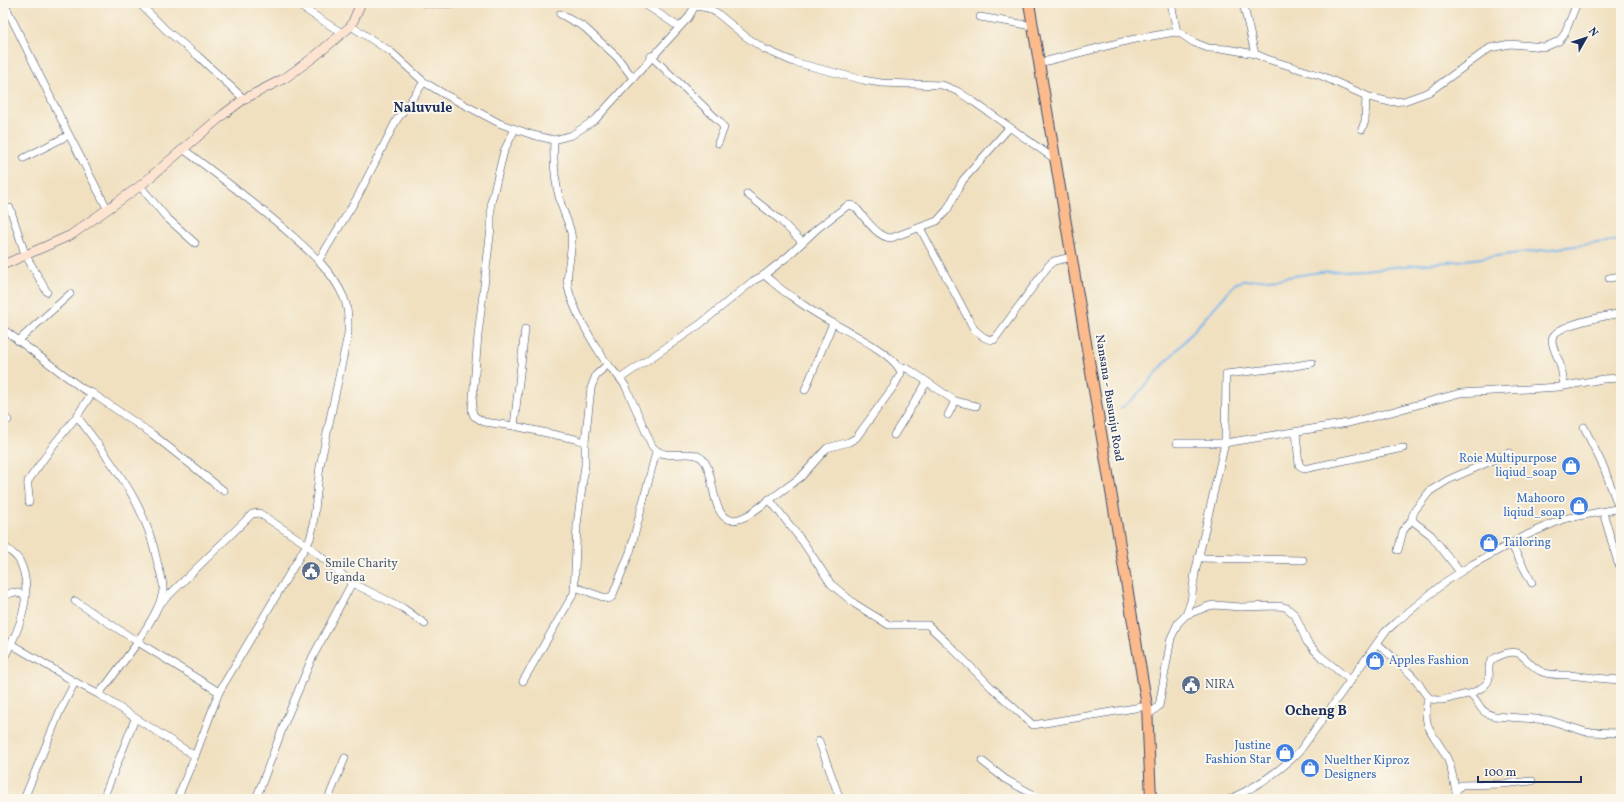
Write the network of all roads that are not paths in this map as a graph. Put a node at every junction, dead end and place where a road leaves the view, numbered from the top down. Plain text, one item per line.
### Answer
1 (4, 3) edge
2 (139, 3) edge
3 (295, 3) edge
4 (360, 3) edge
5 (424, 3) edge
6 (460, 3) edge
7 (643, 3) edge
8 (1029, 3) edge
9 (1171, 3) edge
10 (1243, 3) edge
11 (1577, 3) edge
12 (696, 5) edge
13 (560, 14) dead end
14 (980, 17) dead end
15 (351, 26) junction
16 (1033, 26) junction
17 (678, 27) junction
18 (1177, 32) junction
19 (342, 33) junction
20 (1255, 54) junction
21 (651, 56) junction
22 (1039, 63) junction
23 (633, 78) junction
24 (424, 82) junction
25 (1366, 96) junction
26 (244, 100) junction
27 (1009, 128) junction
28 (515, 129) junction
29 (1362, 129) dead end
30 (69, 135) junction
31 (554, 140) junction
32 (718, 143) dead end
33 (183, 149) junction
34 (24, 158) dead end
35 (1056, 160) junction
36 (140, 186) junction
37 (747, 194) dead end
38 (10, 208) dead end
39 (107, 208) junction
40 (920, 228) junction
41 (802, 242) junction
42 (195, 243) dead end
43 (25, 254) junction
44 (1072, 257) junction
45 (319, 260) junction
46 (3, 265) edge
47 (764, 275) junction
48 (1621, 276) edge
49 (1608, 278) dead end
50 (47, 292) dead end
51 (70, 294) dead end
52 (1621, 313) edge
53 (833, 323) junction
54 (3, 329) edge
55 (524, 329) dead end
56 (18, 341) junction
57 (1312, 363) dead end
58 (608, 364) junction
59 (899, 367) junction
60 (621, 378) junction
61 (1621, 378) edge
62 (927, 382) junction
63 (1564, 385) junction
64 (804, 390) dead end
65 (92, 393) junction
66 (955, 401) junction
67 (976, 406) dead end
68 (948, 415) dead end
69 (77, 416) junction
70 (514, 426) junction
71 (1584, 427) dead end
72 (1296, 432) junction
73 (894, 435) dead end
74 (585, 442) junction
75 (1178, 443) dead end
76 (1225, 443) junction
77 (1403, 448) dead end
78 (656, 452) junction
79 (1509, 453) dead end
80 (224, 491) dead end
81 (769, 500) junction
82 (29, 502) dead end
83 (1620, 508) edge
84 (1603, 512) junction
85 (1412, 519) junction
86 (306, 544) junction
87 (1511, 544) junction
88 (3, 545) edge
89 (1398, 550) dead end
90 (1198, 558) junction
91 (1303, 560) dead end
92 (1618, 563) dead end
93 (1460, 572) junction
94 (352, 583) junction
95 (1532, 583) dead end
96 (575, 587) junction
97 (26, 595) junction
98 (3, 597) edge
99 (75, 601) dead end
100 (158, 605) junction
101 (1186, 615) junction
102 (425, 624) dead end
103 (138, 642) junction
104 (1377, 643) junction
105 (11, 644) junction
106 (3, 660) edge
107 (1621, 680) edge
108 (523, 681) dead end
109 (1351, 681) junction
110 (75, 682) junction
111 (219, 692) junction
112 (98, 694) junction
113 (1470, 694) junction
114 (1428, 698) junction
115 (1147, 711) junction
116 (135, 719) junction
117 (1621, 733) edge
118 (819, 741) dead end
119 (195, 756) junction
120 (345, 758) dead end
121 (982, 761) dead end
122 (1532, 781) dead end
123 (1456, 795) edge
124 (24, 799) edge
125 (103, 799) edge
126 (177, 799) edge
127 (256, 799) edge
128 (328, 799) edge
129 (840, 799) edge
130 (1041, 799) edge
131 (1151, 799) edge
132 (1230, 799) edge

1 - 30 street
2 - 26 street
3 - 19 street
4 - 15 street
5 - 6 street
7 - 17 street
8 - 16 main road, Nansana - Busunju Road
9 - 18 street
10 - 20 street
11 - 25 street
12 - 17 street
12 - 27 street
13 - 23 street
14 - 16 street
15 - 19 street
15 - 24 street
16 - 22 main road, Nansana - Busunju Road
17 - 21 street
18 - 20 street
18 - 22 street
19 - 26 street
20 - 25 street
21 - 23 street
21 - 32 street
22 - 35 main road, Nansana - Busunju Road
23 - 31 street
24 - 28 street
24 - 45 street
25 - 29 street
26 - 33 street
27 - 35 street
27 - 40 street
28 - 31 street
28 - 70 street
30 - 34 street
30 - 39 street
31 - 58 street
33 - 36 street
33 - 45 street
35 - 44 main road, Nansana - Busunju Road
36 - 39 street
36 - 42 street
37 - 41 street
38 - 43 street
39 - 43 street
40 - 41 street
40 - 44 street
41 - 47 street
43 - 46 street
43 - 50 street
44 - 115 main road, Nansana - Busunju Road
45 - 86 street
47 - 53 street
47 - 60 street
48 - 49 street
51 - 56 street
52 - 63 street
53 - 59 street
53 - 64 street
54 - 56 street
55 - 70 street
56 - 65 street
57 - 76 street
58 - 60 street
58 - 74 street
59 - 62 street
59 - 81 street
60 - 78 street
61 - 63 street
62 - 66 street
62 - 73 street
63 - 72 street
65 - 69 street
65 - 80 street
66 - 67 street
66 - 68 street
69 - 82 street
69 - 100 street
70 - 74 street
71 - 83 street
72 - 76 street
72 - 77 street
74 - 96 street
75 - 76 street
76 - 90 street
78 - 81 street
78 - 96 street
79 - 85 street
81 - 115 street
83 - 84 street
84 - 87 street
84 - 92 street
85 - 89 street
85 - 93 street
86 - 94 street
86 - 100 street
86 - 111 street
87 - 93 street
87 - 95 street
88 - 97 street
90 - 91 street
90 - 101 street
93 - 104 street
94 - 102 street
94 - 127 street
96 - 108 street
97 - 98 street
97 - 105 street
99 - 103 street
100 - 103 street
101 - 109 street
101 - 115 street
103 - 111 street
103 - 112 street
104 - 109 street
104 - 114 street
105 - 106 street
105 - 110 street
107 - 113 street
109 - 132 street
110 - 112 street
110 - 124 street
111 - 119 street
112 - 116 street
113 - 114 street
113 - 117 street
114 - 123 street
115 - 131 main road, Nansana - Busunju Road
116 - 119 street
116 - 125 street
118 - 129 street
119 - 126 street
120 - 128 street
121 - 130 street
122 - 123 street

